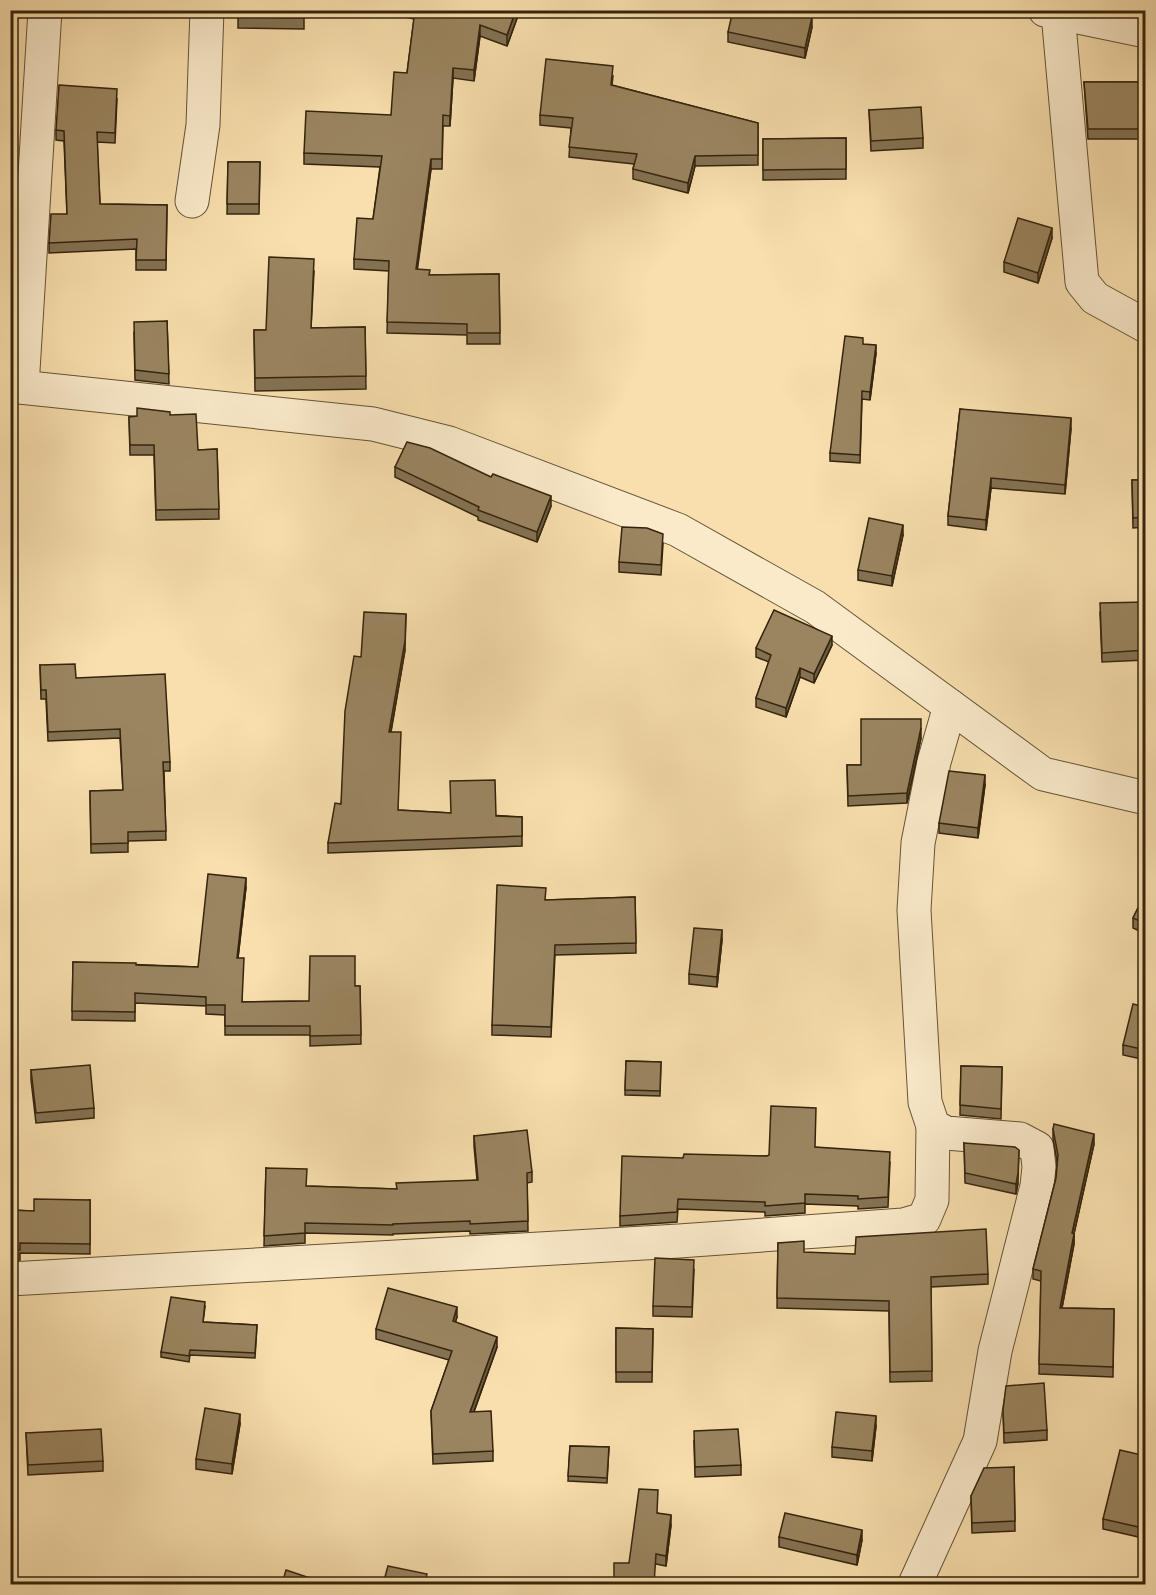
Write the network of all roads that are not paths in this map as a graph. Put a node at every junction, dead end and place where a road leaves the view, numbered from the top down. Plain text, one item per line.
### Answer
1 (45, 10) edge
2 (207, 10) edge
3 (1051, 12) edge
4 (1146, 31) edge
5 (192, 201) dead end
6 (1146, 326) edge
7 (16, 386) edge
8 (950, 706) junction
9 (1146, 798) edge
10 (933, 1126) junction
11 (10, 1279) edge
12 (915, 1584) edge

1 - 7 street
2 - 5 street
3 - 4 street
3 - 6 street
7 - 8 street
8 - 9 street
8 - 10 street
10 - 11 street
10 - 12 street

